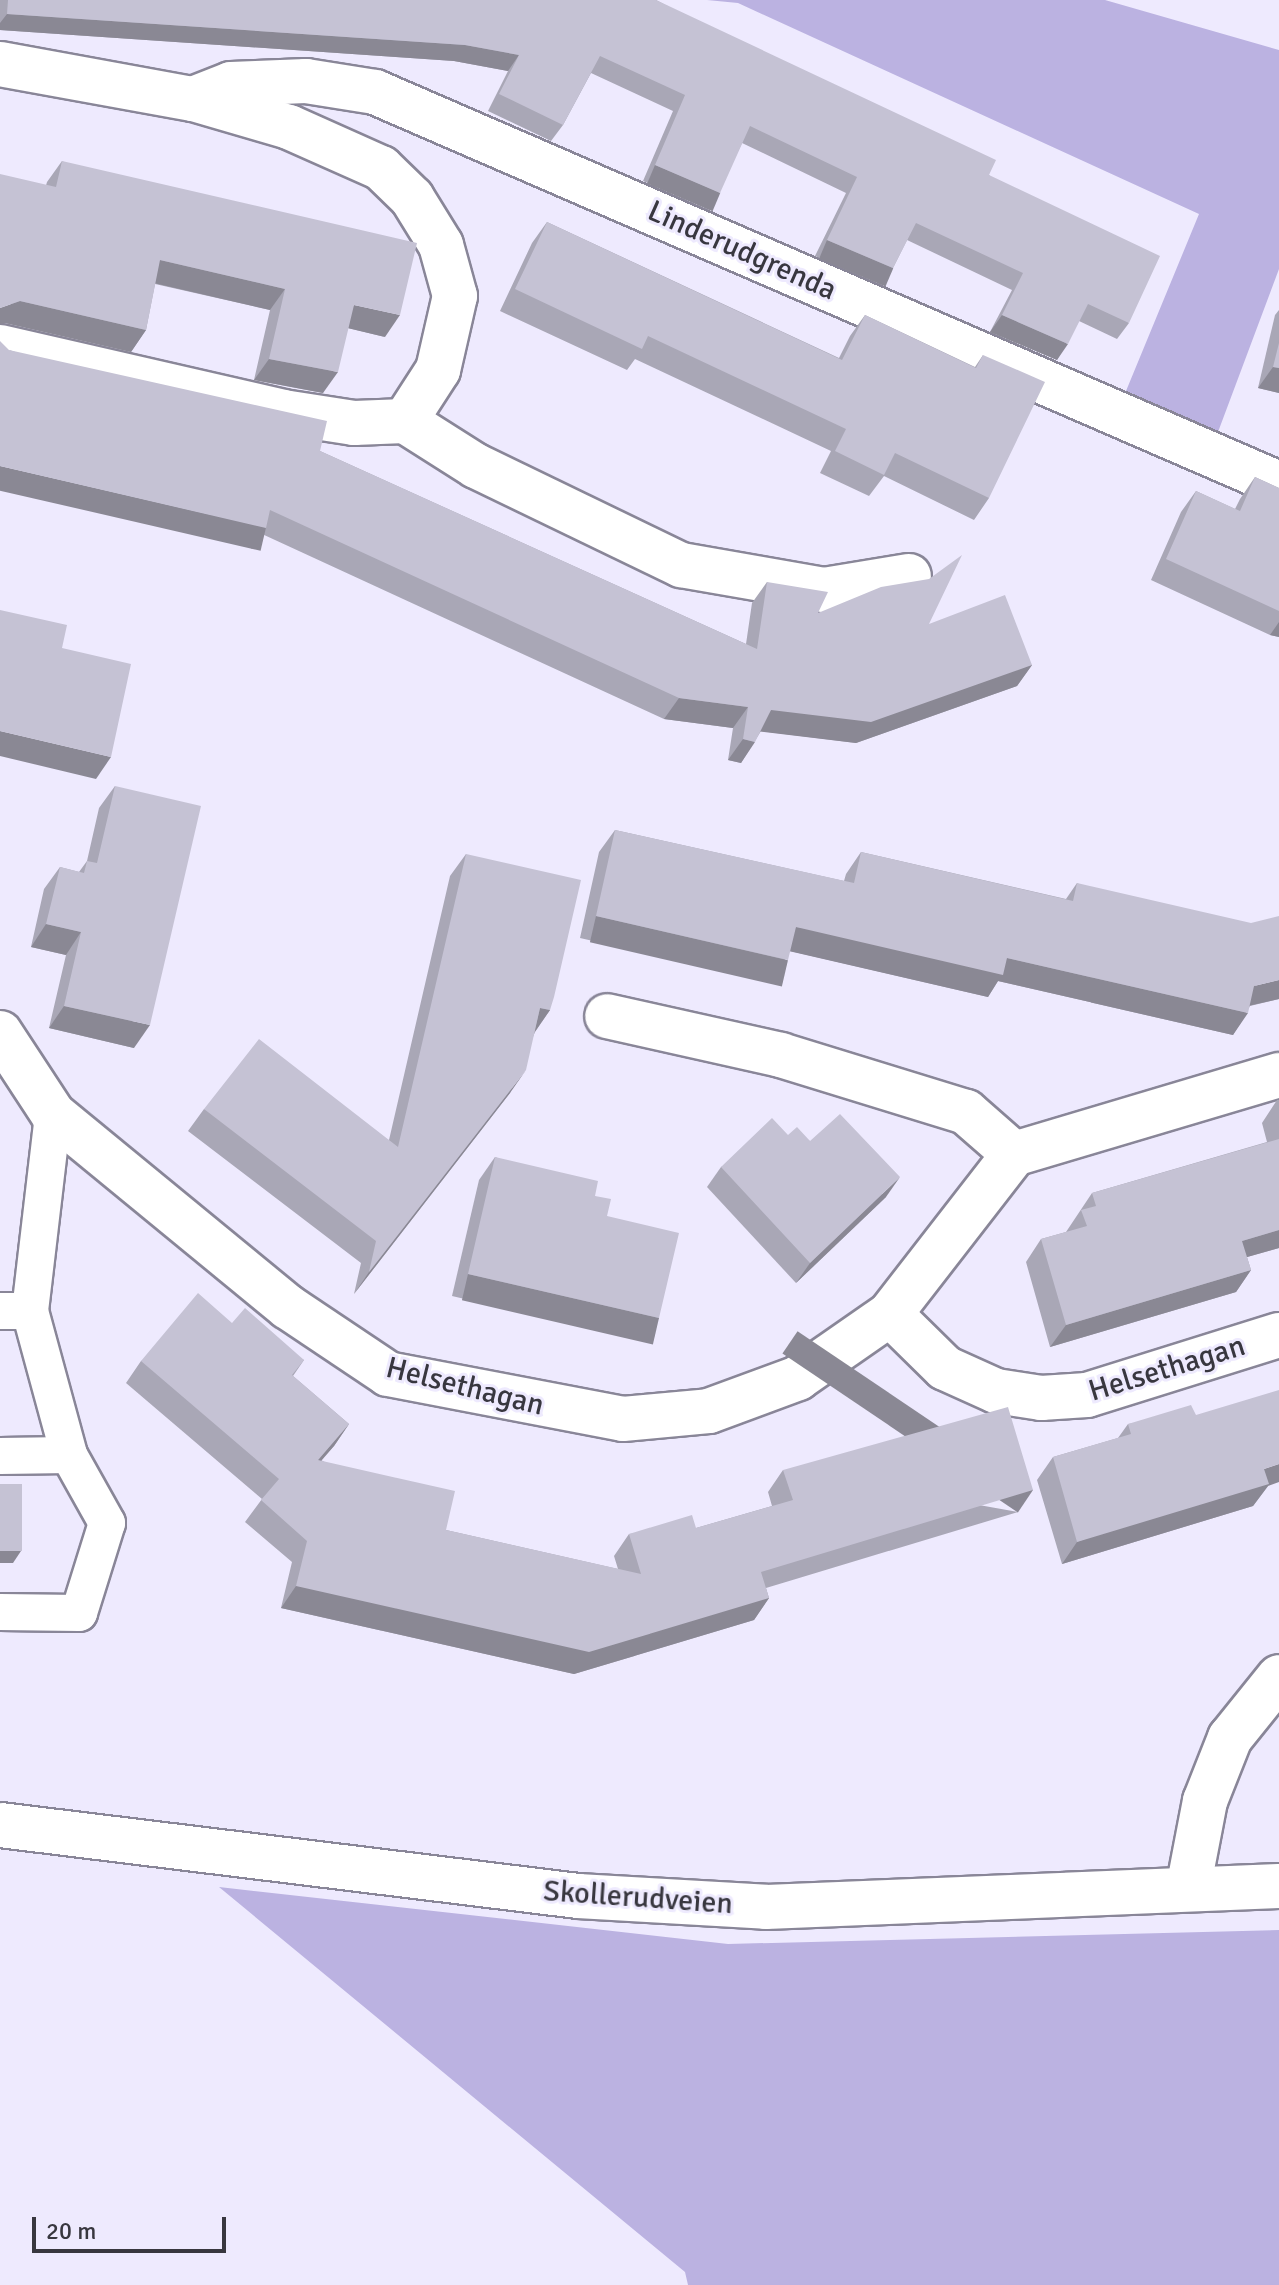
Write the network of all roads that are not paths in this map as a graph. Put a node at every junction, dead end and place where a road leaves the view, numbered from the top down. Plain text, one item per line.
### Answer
1 (0, 64) edge
2 (193, 99) junction
3 (0, 347) edge
4 (405, 421) junction
5 (1279, 484) edge
6 (909, 576) dead end
7 (607, 1016) dead end
8 (0, 1033) edge
9 (1279, 1075) edge
10 (53, 1114) junction
11 (1014, 1154) junction
12 (15, 1311) edge
13 (890, 1314) junction
14 (1279, 1335) edge
15 (69, 1455) junction
16 (0, 1456) edge
17 (0, 1612) edge
18 (1279, 1677) edge
19 (0, 1825) edge
20 (1189, 1884) junction
21 (1279, 1886) edge

1 - 2 street
2 - 4 street
2 - 5 street, Linderudgrenda
3 - 4 street
4 - 6 street
7 - 11 street
8 - 10 street, Helsethagan
9 - 11 street
10 - 12 lane
10 - 13 street, Helsethagan
11 - 13 street, Helsethagan
12 - 15 lane
13 - 14 street, Helsethagan
15 - 16 lane
15 - 17 lane
18 - 20 street
19 - 20 street, Skollerudveien
20 - 21 street, Skollerudveien

